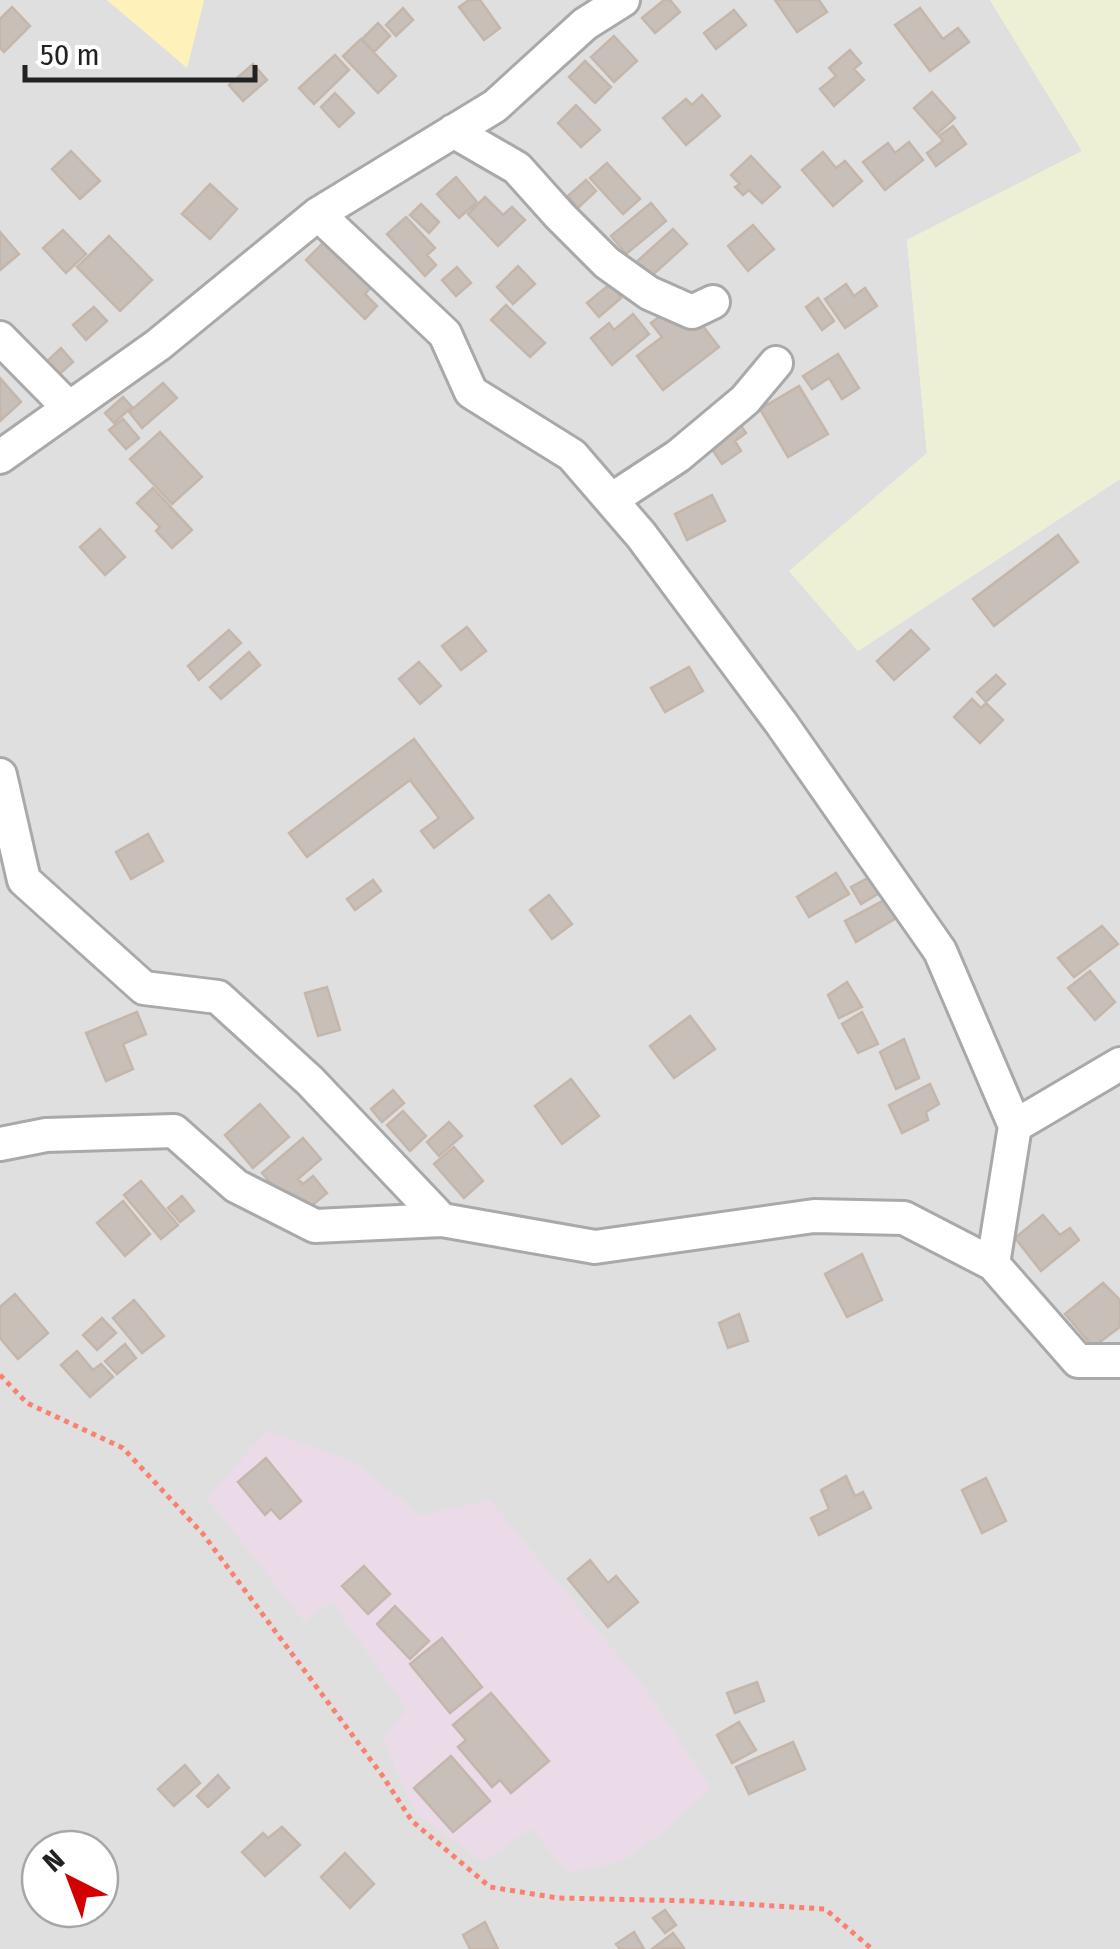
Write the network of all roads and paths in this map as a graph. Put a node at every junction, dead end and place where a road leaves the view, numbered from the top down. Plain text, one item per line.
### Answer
1 (623, 0) edge
2 (453, 132) junction
3 (318, 214) junction
4 (713, 302) dead end
5 (0, 338) edge
6 (776, 362) dead end
7 (69, 408) junction
8 (0, 457) edge
9 (611, 500) junction
10 (0, 775) edge
11 (1120, 1064) edge
12 (1015, 1126) junction
13 (0, 1144) edge
14 (442, 1220) junction
15 (992, 1264) junction
16 (1120, 1361) edge
17 (0, 1376) edge
18 (872, 1949) edge

1 - 2 street
2 - 3 street
2 - 4 street
3 - 7 street
3 - 9 street
5 - 7 street
6 - 9 street
7 - 8 street
9 - 12 street
10 - 14 street
11 - 12 street
12 - 15 street
13 - 14 street
14 - 15 street
15 - 16 street
17 - 18 path

